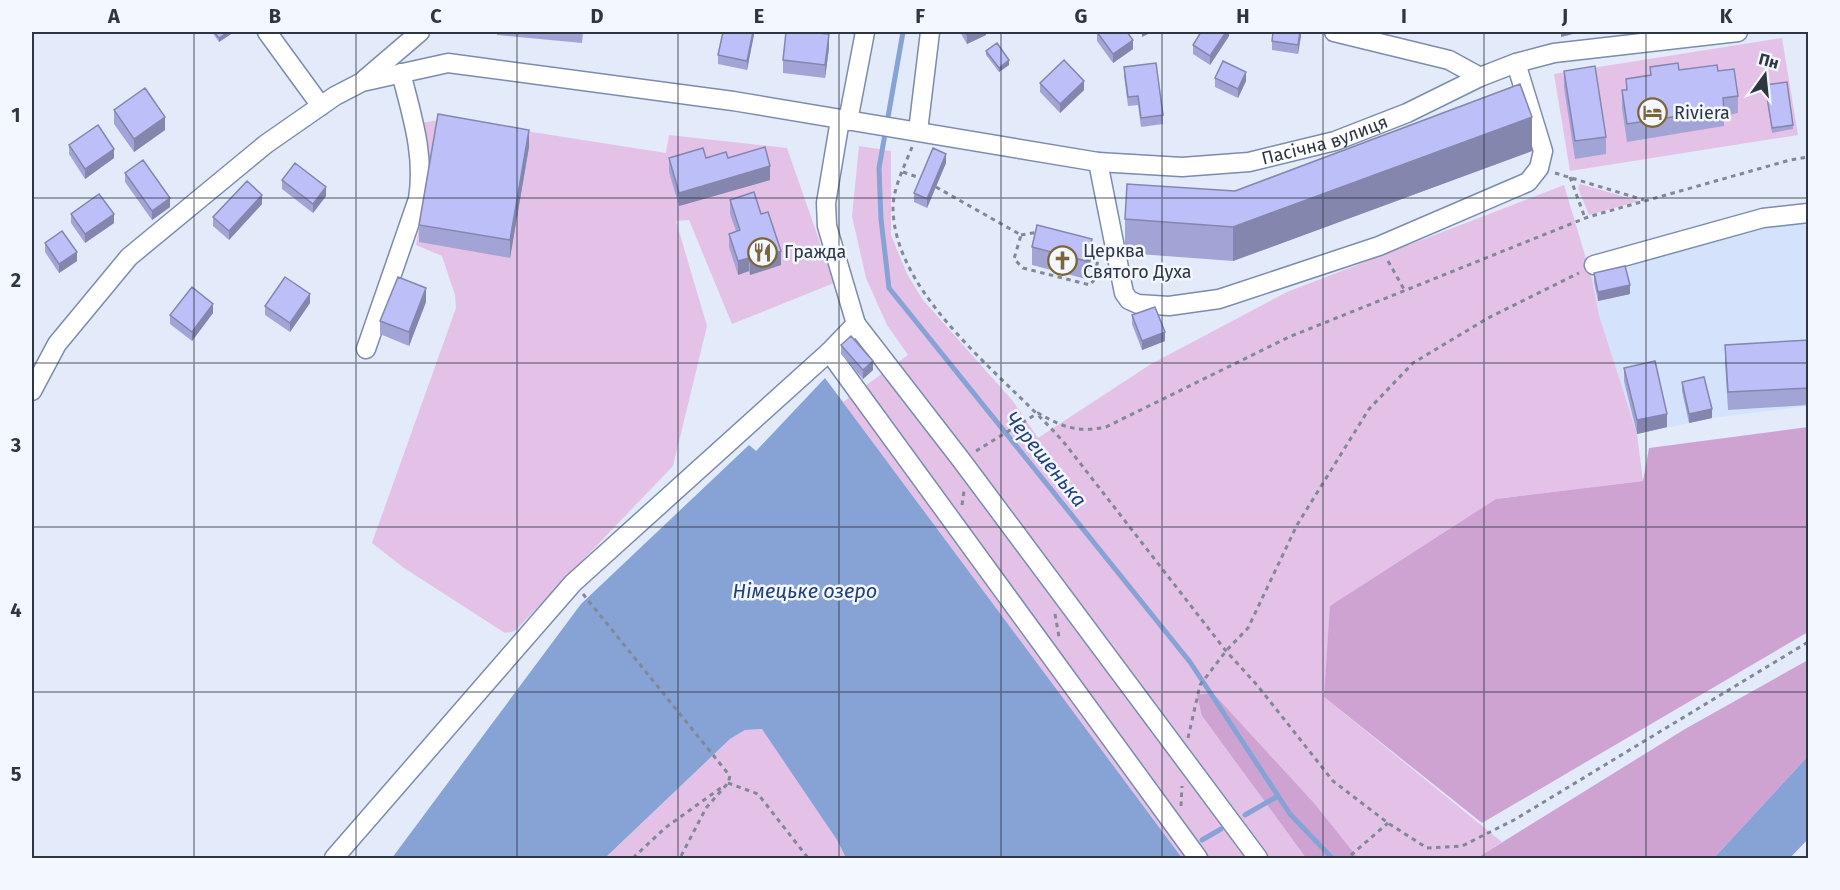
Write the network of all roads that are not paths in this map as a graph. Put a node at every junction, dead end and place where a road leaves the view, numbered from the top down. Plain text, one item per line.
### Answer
1 (267, 32) edge
2 (420, 32) edge
3 (865, 32) edge
4 (930, 32) edge
5 (1335, 32) edge
6 (1738, 32) edge
7 (1516, 63) junction
8 (401, 73) junction
9 (1480, 77) junction
10 (362, 82) junction
11 (321, 106) junction
12 (844, 120) junction
13 (918, 131) junction
14 (1098, 162) junction
15 (1809, 213) edge
16 (1593, 265) road end
17 (856, 324) junction
18 (366, 349) dead end
19 (829, 352) junction
20 (32, 391) edge
21 (334, 858) edge
22 (1198, 858) edge
23 (1258, 858) edge

1 - 11 street
2 - 10 street
3 - 12 street
4 - 13 street
5 - 9 street
6 - 7 street, Пасічна вулиця
7 - 9 street, Пасічна вулиця
7 - 14 street
8 - 10 street, Пасічна вулиця
8 - 12 street, Пасічна вулиця
8 - 18 street
9 - 14 street, Пасічна вулиця
10 - 11 street
11 - 20 street
12 - 13 street, Пасічна вулиця
12 - 17 street
13 - 14 street, Пасічна вулиця
15 - 16 street
17 - 19 street
17 - 23 street
19 - 21 street
19 - 22 street

